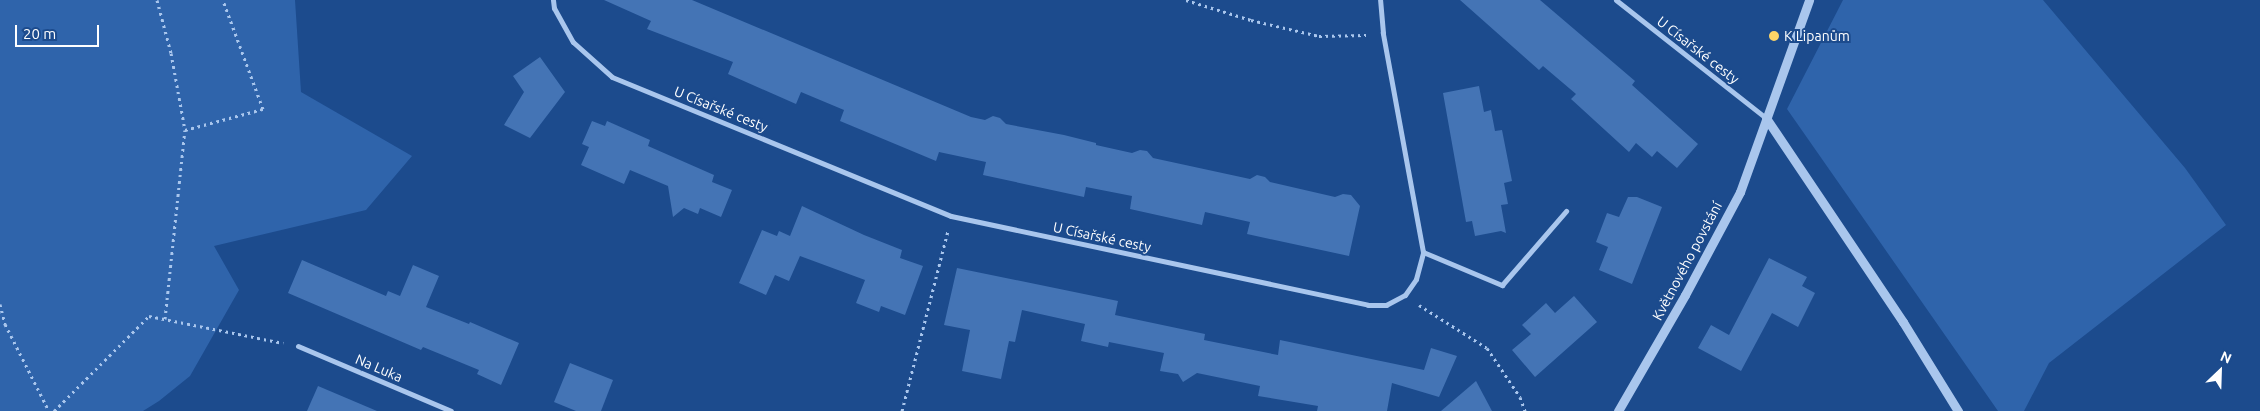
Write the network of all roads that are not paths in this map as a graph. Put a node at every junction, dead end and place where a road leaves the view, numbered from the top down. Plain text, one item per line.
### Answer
1 (553, 0) edge
2 (1380, 0) edge
3 (1616, 0) edge
4 (1809, 0) edge
5 (1766, 118) junction
6 (1566, 211) dead end
7 (1423, 252) junction
8 (298, 346) road end
9 (451, 411) edge
10 (1618, 411) edge
11 (1958, 411) edge

1 - 7 street, U Císařské cesty
2 - 7 street
3 - 5 street, U Císařské cesty
4 - 5 street, Květnového povstání
5 - 10 street, Květnového povstání
5 - 11 street
6 - 7 street
8 - 9 street, Na Luka

